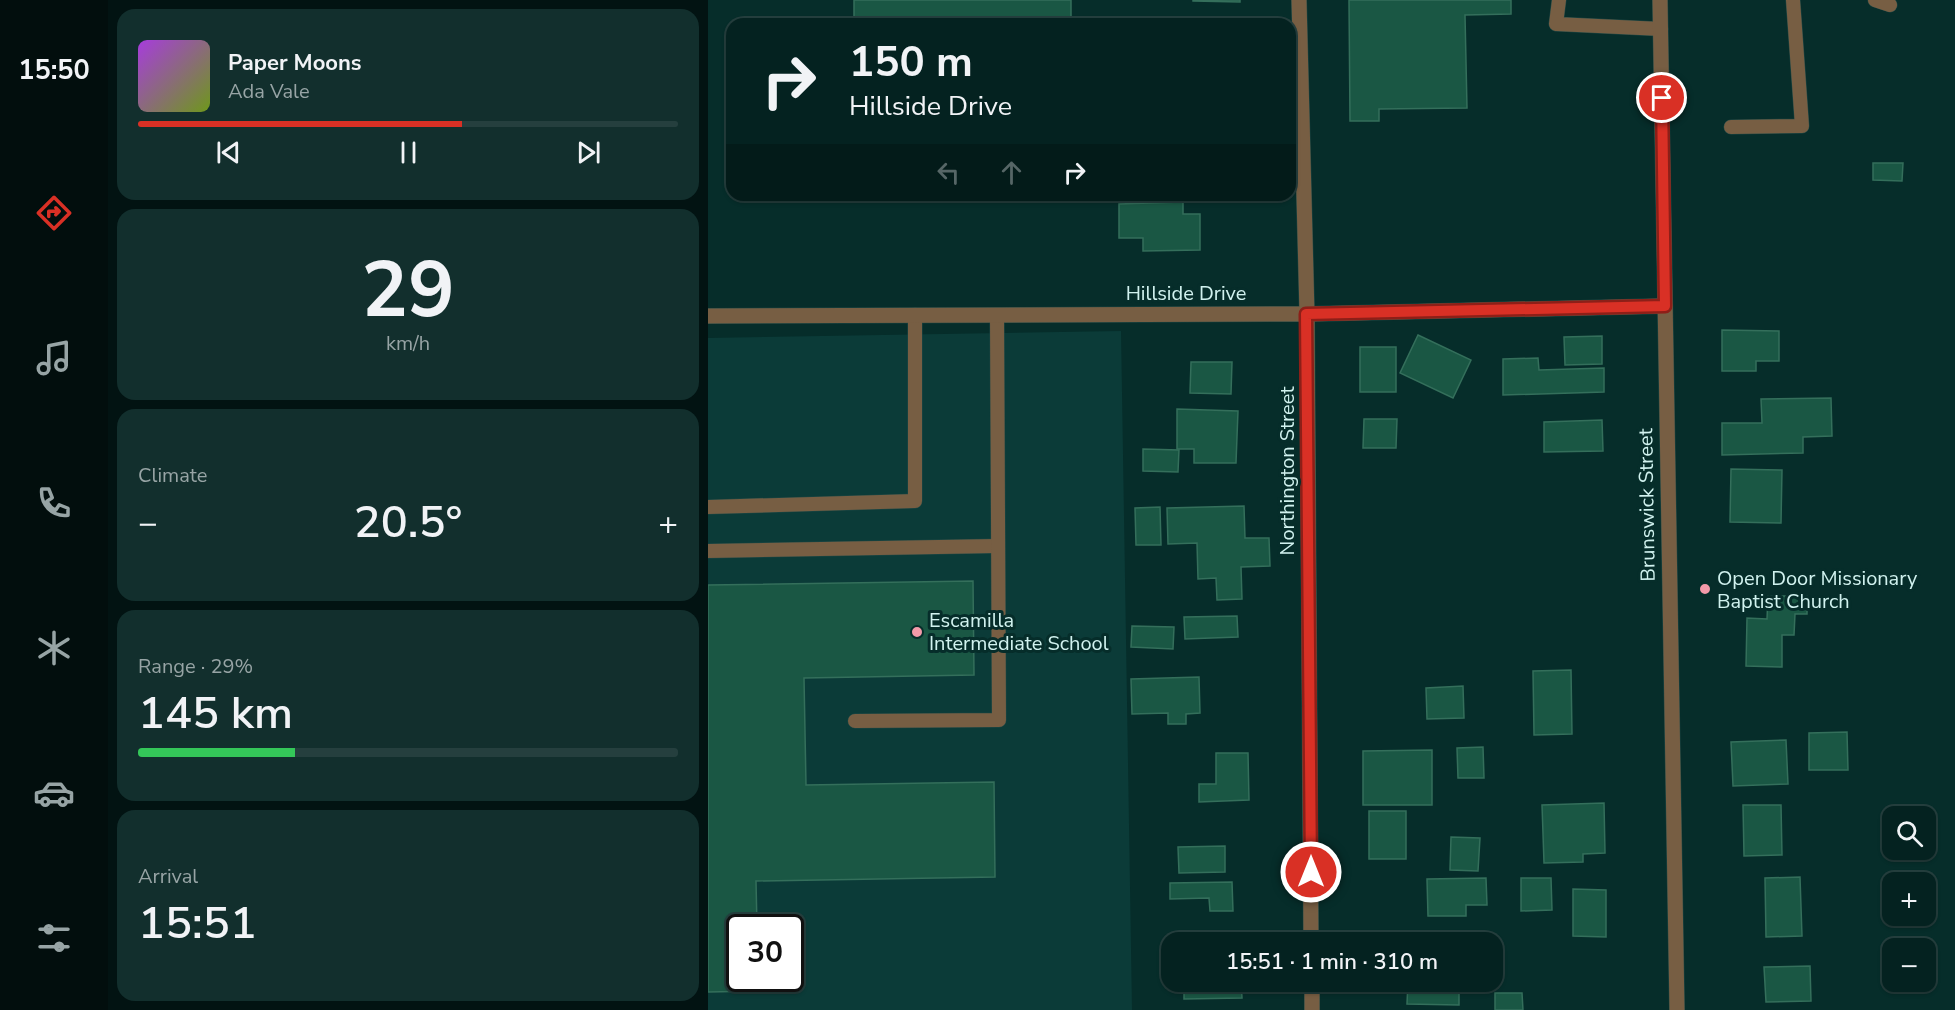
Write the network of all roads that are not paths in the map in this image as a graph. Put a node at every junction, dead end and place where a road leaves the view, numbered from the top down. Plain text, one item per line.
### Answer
1 (1299, 0) edge
2 (1559, 0) edge
3 (1660, 0) edge
4 (1793, 0) edge
5 (1875, 0) edge
6 (1890, 5) dead end
7 (1660, 29) junction
8 (1731, 127) dead end
9 (1665, 306) junction
10 (1306, 314) junction
11 (915, 315) junction
12 (997, 315) junction
13 (708, 316) edge
14 (708, 507) edge
15 (997, 546) junction
16 (708, 551) edge
17 (855, 722) dead end
18 (1311, 932) edge
19 (1312, 992) edge
20 (1312, 1010) edge
21 (1677, 1010) edge

1 - 10 street, Northington Street
2 - 7 lane
3 - 7 street, Brunswick Street
4 - 8 lane
5 - 6 lane
7 - 9 street, Brunswick Street
9 - 10 street, Hillside Drive
9 - 21 street, Brunswick Street
10 - 12 street, Hillside Drive
10 - 18 street, Northington Street
11 - 12 street, Hillside Drive
11 - 13 street, Hillside Drive
11 - 14 lane
12 - 15 lane
15 - 16 lane
15 - 17 lane
19 - 20 street

